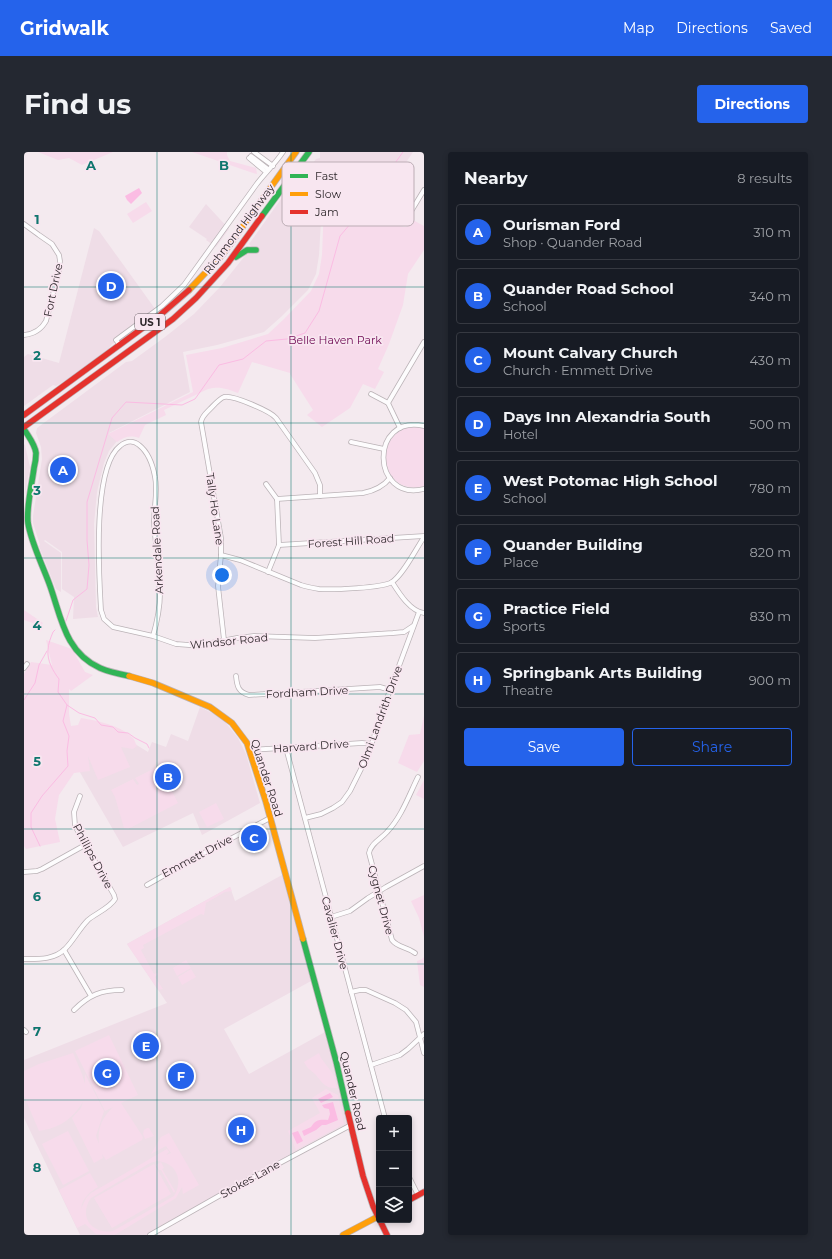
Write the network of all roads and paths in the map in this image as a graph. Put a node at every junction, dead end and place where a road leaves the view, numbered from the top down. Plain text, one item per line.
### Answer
1 (283, 152) edge
2 (296, 152) edge
3 (309, 152) edge
4 (252, 155) edge
5 (289, 162) edge
6 (302, 162) edge
7 (273, 166) junction
8 (267, 171) junction
9 (282, 172) edge
10 (282, 189) edge
11 (424, 190) edge
12 (414, 206) edge
13 (24, 224) edge
14 (256, 250) dead end
15 (228, 263) junction
16 (24, 335) edge
17 (424, 342) edge
18 (120, 345) junction
19 (371, 394) dead end
20 (388, 403) junction
21 (24, 415) edge
22 (424, 426) edge
23 (24, 428) edge
24 (400, 428) junction
25 (351, 442) dead end
26 (139, 444) joint
27 (384, 450) junction
28 (390, 478) junction
29 (266, 484) dead end
30 (424, 489) edge
31 (320, 496) junction
32 (277, 499) junction
33 (424, 537) edge
34 (279, 545) junction
35 (221, 555) junction
36 (268, 572) junction
37 (392, 582) junction
38 (422, 613) edge
39 (413, 626) junction
40 (153, 636) junction
41 (224, 640) junction
42 (236, 676) dead end
43 (390, 690) junction
44 (372, 744) junction
45 (286, 748) junction
46 (249, 750) junction
47 (418, 777) dead end
48 (80, 796) dead end
49 (270, 818) junction
50 (305, 818) junction
51 (85, 845) junction
52 (424, 866) edge
53 (24, 872) edge
54 (146, 885) dead end
55 (378, 891) junction
56 (331, 917) junction
57 (64, 950) junction
58 (415, 953) dead end
59 (24, 959) edge
60 (122, 990) dead end
61 (351, 992) junction
62 (91, 996) junction
63 (74, 1010) dead end
64 (424, 1034) edge
65 (420, 1038) junction
66 (424, 1053) edge
67 (371, 1065) junction
68 (383, 1115) edge
69 (351, 1125) junction
70 (412, 1183) edge
71 (424, 1192) edge
72 (418, 1195) junction
73 (412, 1198) edge
74 (376, 1211) edge
75 (376, 1217) edge
76 (381, 1223) edge
77 (351, 1233) edge
78 (150, 1235) edge
79 (343, 1235) edge
80 (387, 1235) edge

1 - 7 street
2 - 5 main road, Richmond Highway / US 1
3 - 6 main road, Richmond Highway / US 1
4 - 7 street
4 - 8 street
7 - 8 street
8 - 18 street
9 - 18 main road, Richmond Highway / US 1
10 - 15 main road, Richmond Highway / US 1
11 - 12 street
13 - 16 street, Fort Drive
14 - 15 main road
15 - 23 main road, Richmond Highway / US 1
17 - 20 street
18 - 21 main road, Richmond Highway / US 1
19 - 20 street
20 - 24 street
22 - 24 street
23 - 46 main road, Quander Road
24 - 27 street
25 - 27 street
26 - 40 street, Arkendale Road
26 - 40 street, Windsor Road
27 - 28 street
28 - 30 street
28 - 31 street
29 - 32 street
31 - 32 street
31 - 35 street, Tally Ho Lane
32 - 34 street
33 - 34 street, Forest Hill Road
33 - 37 street
34 - 36 street
35 - 36 street
35 - 41 street, Tally Ho Lane
36 - 37 street
37 - 38 street
38 - 39 street, Olmi Landrith Drive
39 - 41 street, Windsor Road
39 - 43 street, Olmi Landrith Drive
40 - 41 street, Windsor Road
42 - 43 street, Fordham Drive
43 - 44 street, Olmi Landrith Drive
44 - 45 street, Harvard Drive
44 - 50 street, Olmi Landrith Drive
45 - 46 street, Harvard Drive
45 - 50 street, Cavalier Drive
46 - 49 main road, Quander Road
47 - 55 street, Cygnet Drive
48 - 51 street, Phillips Drive
49 - 54 street, Emmett Drive
49 - 69 main road, Quander Road
50 - 56 street, Cavalier Drive
51 - 53 street
51 - 57 street, Phillips Drive
52 - 55 street
55 - 56 street
55 - 58 street, Cygnet Drive
56 - 61 street, Cavalier Drive
57 - 59 street, Phillips Drive
57 - 62 street
60 - 62 street
61 - 65 street
61 - 67 street, Cavalier Drive
62 - 63 street
64 - 65 street
65 - 66 street
65 - 67 street
67 - 68 street, Cavalier Drive
69 - 74 main road, Quander Road
69 - 78 street, Stokes Lane
70 - 72 street
71 - 72 main road
72 - 73 main road
75 - 77 main road
76 - 80 main road, Quander Road
77 - 79 main road

